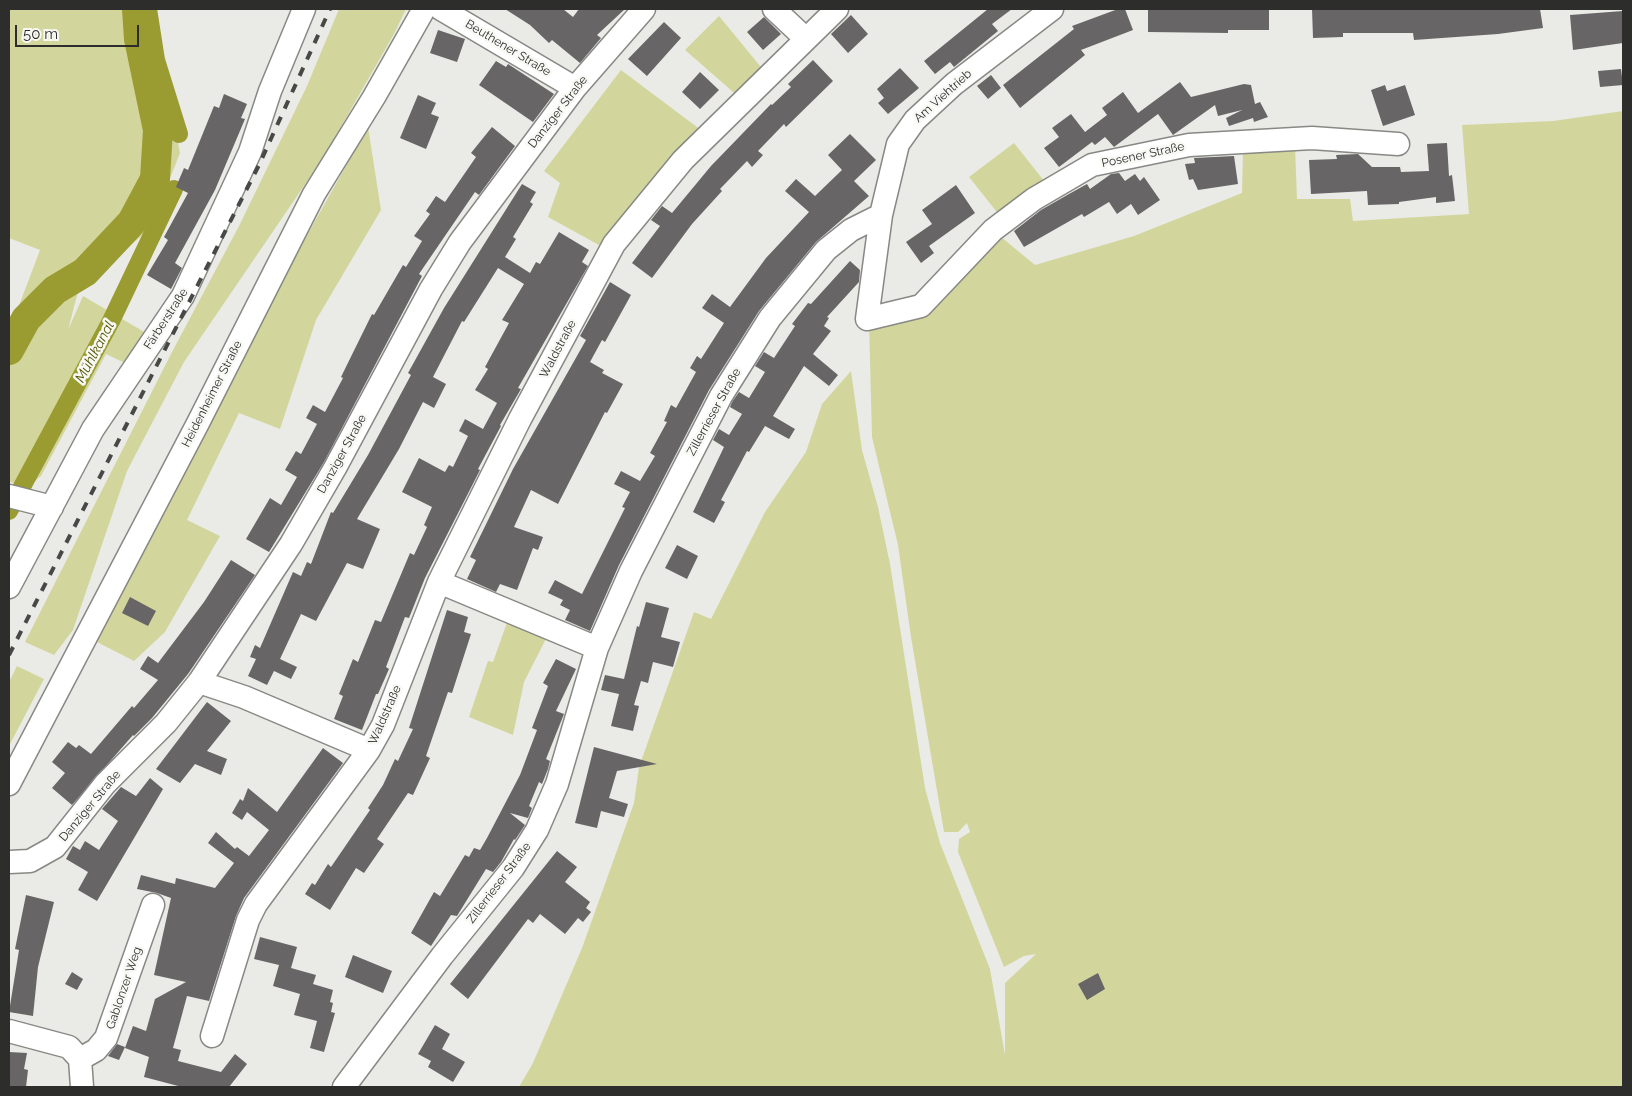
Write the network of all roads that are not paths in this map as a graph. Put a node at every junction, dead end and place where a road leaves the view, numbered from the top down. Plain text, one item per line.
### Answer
1 (304, 9) edge
2 (424, 9) edge
3 (441, 9) edge
4 (644, 9) edge
5 (774, 9) edge
6 (837, 9) edge
7 (1052, 9) edge
8 (806, 39) junction
9 (575, 88) junction
10 (1398, 144) dead end
11 (881, 215) junction
12 (19, 498) edge
13 (52, 507) junction
14 (439, 582) junction
15 (9, 587) edge
16 (597, 648) junction
17 (199, 682) junction
18 (369, 750) junction
19 (9, 784) edge
20 (9, 862) edge
21 (153, 905) dead end
22 (9, 1031) edge
23 (212, 1036) dead end
24 (80, 1059) junction
25 (82, 1087) edge
26 (344, 1087) edge

1 - 13 street, Färberstraße
2 - 19 street, Heidenheimer Straße
3 - 9 street, Beuthener Straße
4 - 9 street, Danziger Straße
5 - 8 street
6 - 8 street, Waldstraße
7 - 11 street, Am Viehtrieb
8 - 14 street, Waldstraße
9 - 17 street, Danziger Straße
10 - 11 street, Posener Straße
11 - 16 street, Zillerrieser Straße
12 - 13 street
13 - 15 street, Färberstraße
14 - 16 street
14 - 18 street, Waldstraße
16 - 26 street, Zillerrieser Straße
17 - 18 street, Waldstraße
17 - 20 street, Danziger Straße
18 - 23 street, Waldstraße
21 - 24 street, Gablonzer Weg
22 - 24 street
24 - 25 street

